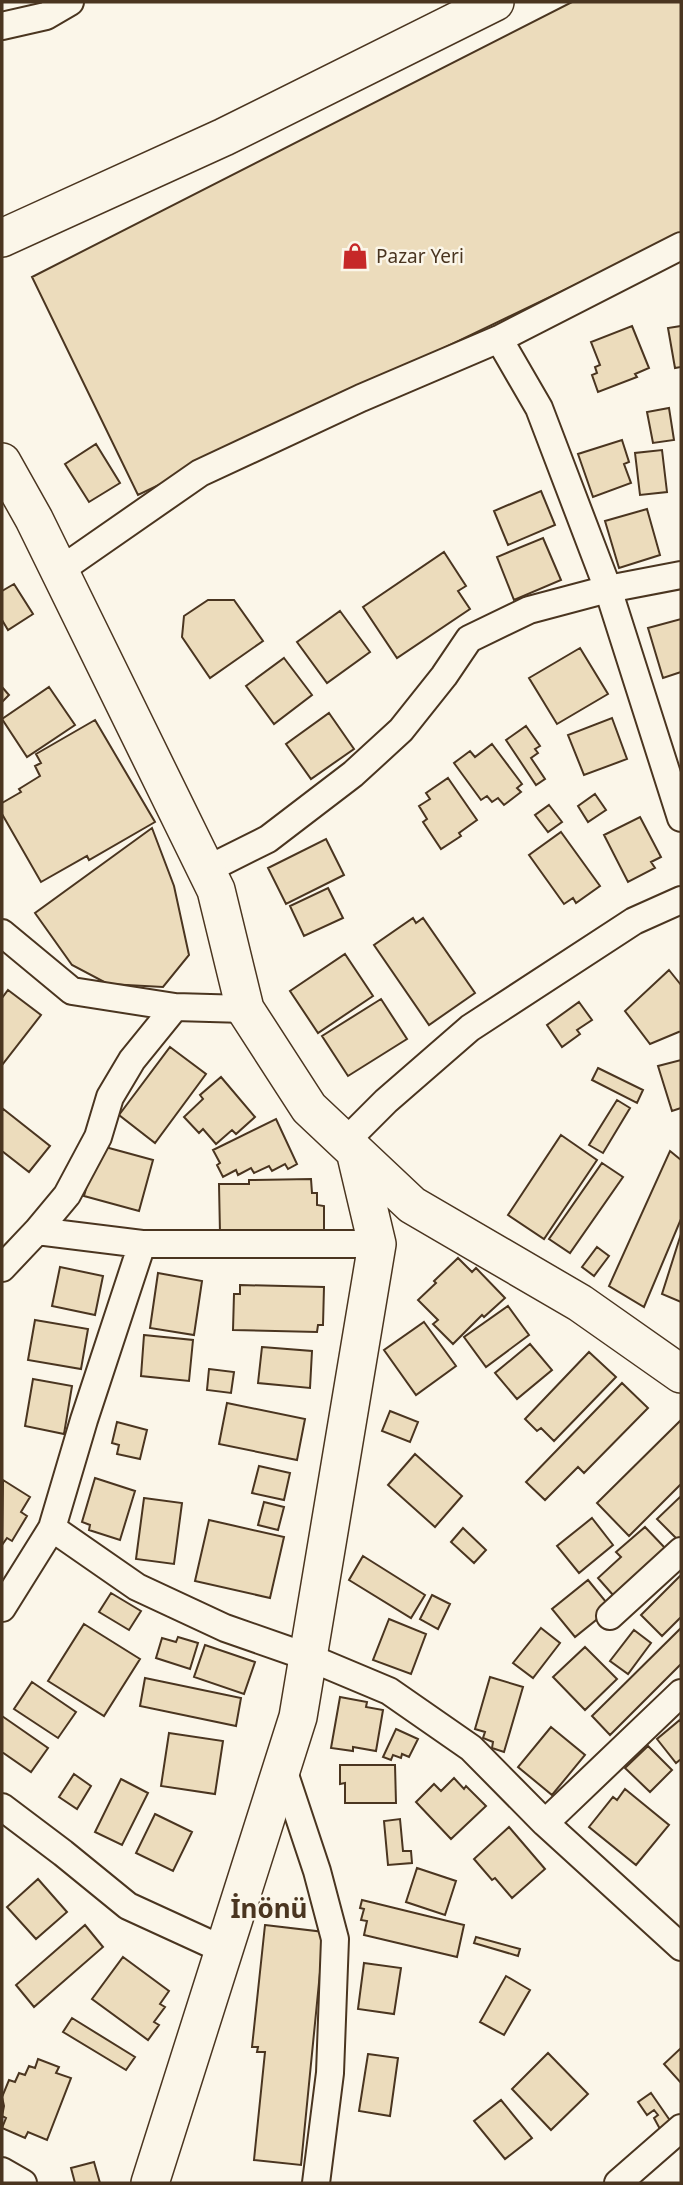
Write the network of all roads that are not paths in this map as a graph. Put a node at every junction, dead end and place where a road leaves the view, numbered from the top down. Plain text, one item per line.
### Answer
1 (70, 2) edge
2 (495, 2) edge
3 (2, 26) edge
4 (2, 238) edge
5 (681, 246) edge
6 (499, 339) junction
7 (2, 463) edge
8 (59, 571) junction
9 (681, 575) edge
10 (608, 589) junction
11 (681, 818) edge
12 (206, 870) junction
13 (681, 900) edge
14 (2, 933) edge
15 (174, 1007) junction
16 (245, 1009) junction
17 (350, 1146) junction
18 (37, 1231) junction
19 (142, 1244) junction
20 (377, 1244) junction
21 (2, 1268) edge
22 (681, 1374) edge
23 (52, 1528) junction
24 (681, 1550) edge
25 (2, 1608) edge
26 (610, 1616) dead end
27 (308, 1657) junction
28 (681, 1693) edge
29 (282, 1766) junction
30 (2, 1807) edge
31 (545, 1823) junction
32 (681, 1947) edge
33 (224, 1950) junction
34 (681, 2128) edge
35 (2, 2171) edge
36 (23, 2183) edge
37 (150, 2183) edge
38 (316, 2183) edge
39 (618, 2183) edge

1 - 3 street
2 - 4 main road
5 - 6 street
6 - 8 street
6 - 10 street
7 - 8 main road
8 - 12 main road
9 - 10 street
10 - 11 street
10 - 12 street
12 - 16 main road
13 - 17 street
14 - 15 street
15 - 16 street
15 - 18 street
16 - 17 main road
17 - 20 main road
17 - 22 main road
18 - 19 street
18 - 21 street
19 - 20 street
19 - 23 street
20 - 27 main road
23 - 25 street
23 - 27 street
24 - 26 street
27 - 29 main road
27 - 31 street
28 - 31 street
29 - 33 main road
29 - 38 street
30 - 33 street
31 - 32 street
33 - 37 main road
34 - 39 street
35 - 36 street

